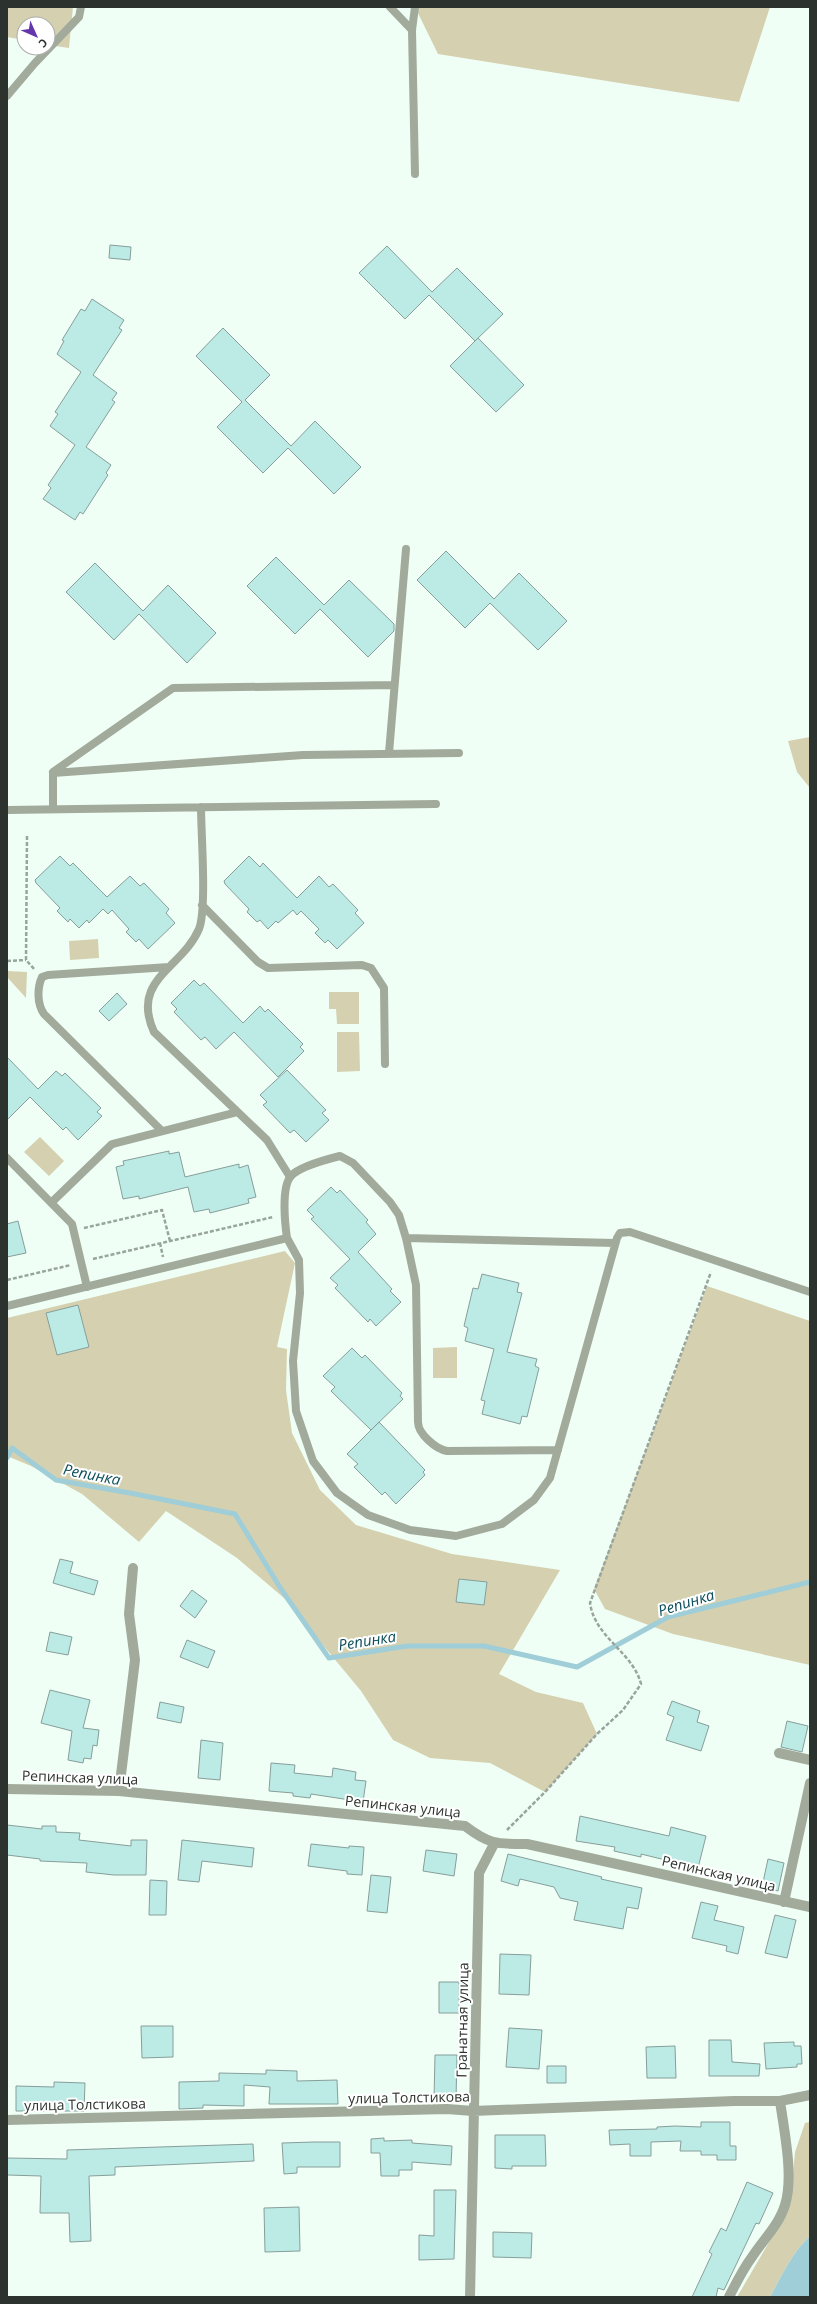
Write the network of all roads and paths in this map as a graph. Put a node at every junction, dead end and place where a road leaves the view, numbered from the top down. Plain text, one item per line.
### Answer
1 (81, 7) edge
2 (390, 7) edge
3 (415, 7) edge
4 (412, 30) junction
5 (7, 96) edge
6 (415, 174) dead end
7 (406, 549) dead end
8 (394, 685) junction
9 (459, 752) dead end
10 (389, 754) junction
11 (53, 773) junction
12 (436, 804) dead end
13 (201, 807) junction
14 (53, 809) junction
15 (7, 810) edge
16 (27, 836) dead end
17 (202, 905) junction
18 (26, 960) junction
19 (7, 961) edge
20 (169, 967) junction
21 (42, 977) junction
22 (385, 1064) dead end
23 (238, 1112) junction
24 (161, 1130) junction
25 (7, 1158) edge
26 (290, 1177) junction
27 (52, 1202) junction
28 (284, 1214) junction
29 (74, 1231) junction
30 (287, 1238) junction
31 (406, 1238) junction
32 (170, 1241) junction
33 (160, 1243) junction
34 (616, 1243) junction
35 (162, 1249) dead end
36 (81, 1262) junction
37 (7, 1280) edge
38 (707, 1286) dead end
39 (87, 1287) junction
40 (810, 1292) edge
41 (7, 1306) edge
42 (558, 1450) junction
43 (133, 1568) dead end
44 (779, 1753) dead end
45 (810, 1760) edge
46 (810, 1783) edge
47 (7, 1789) edge
48 (119, 1791) junction
49 (494, 1844) junction
50 (784, 1902) junction
51 (810, 1907) edge
52 (810, 2095) edge
53 (780, 2101) junction
54 (473, 2111) junction
55 (7, 2120) edge
56 (470, 2297) edge
57 (729, 2297) edge

1 - 5 lane
2 - 4 lane
3 - 4 lane
4 - 6 lane
7 - 8 lane
8 - 10 lane
8 - 11 lane
9 - 10 lane
10 - 11 lane
11 - 14 lane
12 - 13 lane
13 - 14 lane
13 - 17 lane
14 - 15 lane
16 - 18 path
17 - 20 lane
17 - 22 lane
18 - 19 path
18 - 21 path
20 - 21 lane
20 - 23 lane
21 - 24 lane
23 - 24 lane
23 - 26 lane
24 - 27 lane
25 - 27 lane
26 - 28 lane
26 - 31 lane
27 - 29 lane
28 - 30 lane
28 - 32 path
29 - 32 path
29 - 36 lane
30 - 39 lane
30 - 42 lane
31 - 34 lane
31 - 42 lane
32 - 33 path
33 - 35 path
33 - 36 path
34 - 40 lane
34 - 42 lane
36 - 37 path
36 - 39 lane
38 - 49 path
39 - 41 lane
43 - 48 street
44 - 45 street
46 - 50 street
47 - 48 street, Репинская улица
48 - 49 street, Репинская улица
49 - 50 street, Репинская улица
49 - 54 street, Гранатная улица
50 - 51 street, Репинская улица
52 - 53 street, улица Толстикова
53 - 54 street, улица Толстикова
53 - 57 street
54 - 55 street, улица Толстикова
54 - 56 street, Гранатная улица

